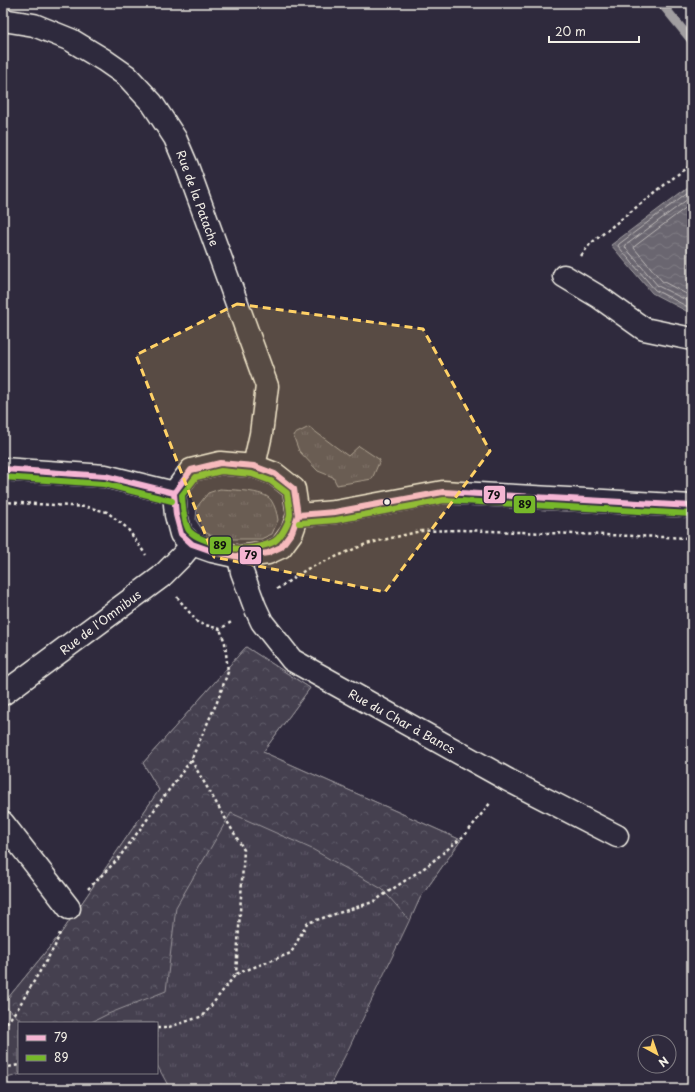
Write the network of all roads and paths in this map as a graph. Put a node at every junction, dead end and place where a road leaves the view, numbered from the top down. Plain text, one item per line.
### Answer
1 (3, 20) edge
2 (692, 165) edge
3 (564, 276) joint
4 (692, 339) edge
5 (254, 466) junction
6 (3, 469) edge
7 (174, 493) junction
8 (3, 502) edge
9 (692, 506) edge
10 (298, 515) junction
11 (692, 538) edge
12 (192, 544) junction
13 (239, 557) junction
14 (161, 577) junction
15 (255, 607) junction
16 (220, 629) junction
17 (3, 694) edge
18 (191, 760) junction
19 (508, 780) junction
20 (3, 823) edge
21 (617, 836) dead end
22 (69, 908) junction
23 (236, 974) junction
24 (3, 1028) edge
25 (158, 1028) edge
26 (18, 1065) edge
27 (3, 1068) edge

1 - 5 street, Rue de la Patache
2 - 3 path
3 - 4 street
5 - 7 street
5 - 10 street
6 - 7 street
7 - 12 street
8 - 14 path
9 - 10 street
10 - 13 street
11 - 15 path
12 - 13 street
12 - 14 street, Rue de l'Omnibus
13 - 15 street, Rue du Char à Bancs
14 - 16 path
14 - 17 street, Rue de l'Omnibus
15 - 16 path
15 - 19 street, Rue du Char à Bancs
16 - 18 path
18 - 22 path
18 - 23 path
19 - 21 street, Rue du Char à Bancs
19 - 23 path
20 - 22 street
22 - 24 path
23 - 25 path
26 - 27 path

